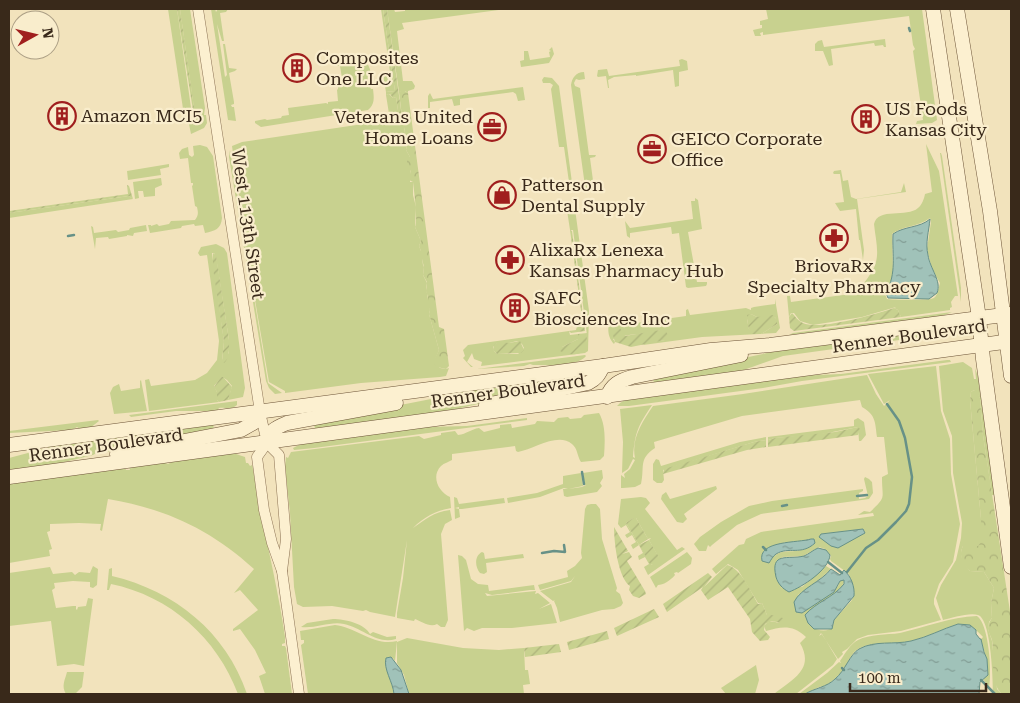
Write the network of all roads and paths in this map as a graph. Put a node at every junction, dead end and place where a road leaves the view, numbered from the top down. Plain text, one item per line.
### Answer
1 (198, 9) edge
2 (933, 9) edge
3 (957, 9) edge
4 (1007, 314) edge
5 (979, 318) junction
6 (1009, 341) edge
7 (770, 345) junction
8 (982, 345) junction
9 (603, 366) junction
10 (1011, 376) edge
11 (443, 388) junction
12 (607, 397) junction
13 (260, 412) junction
14 (451, 418) junction
15 (52, 440) junction
16 (267, 443) junction
17 (9, 445) edge
18 (9, 454) edge
19 (87, 467) junction
20 (9, 477) edge
21 (1011, 566) edge
22 (282, 571) junction
23 (300, 694) edge

1 - 13 street, West 113th Street
2 - 5 main road
3 - 4 main road
4 - 5 main road, Renner Boulevard
4 - 6 main road
5 - 7 main road, Renner Boulevard
5 - 8 main road
6 - 8 main road, Renner Boulevard
6 - 10 main road
7 - 9 main road, Renner Boulevard
7 - 12 main road
8 - 12 main road, Renner Boulevard
8 - 21 main road
9 - 11 main road, Renner Boulevard
9 - 14 main road
11 - 13 main road, Renner Boulevard
11 - 16 main road
12 - 14 main road, Renner Boulevard
13 - 15 main road, Renner Boulevard
13 - 16 street, West 113th Street
13 - 19 main road
14 - 16 main road, Renner Boulevard
15 - 17 main road, Renner Boulevard
15 - 18 main road
16 - 19 main road, Renner Boulevard
16 - 22 street, West 113th Street
16 - 22 street, West 113th Street
19 - 20 main road, Renner Boulevard
22 - 23 street, West 113th Street

